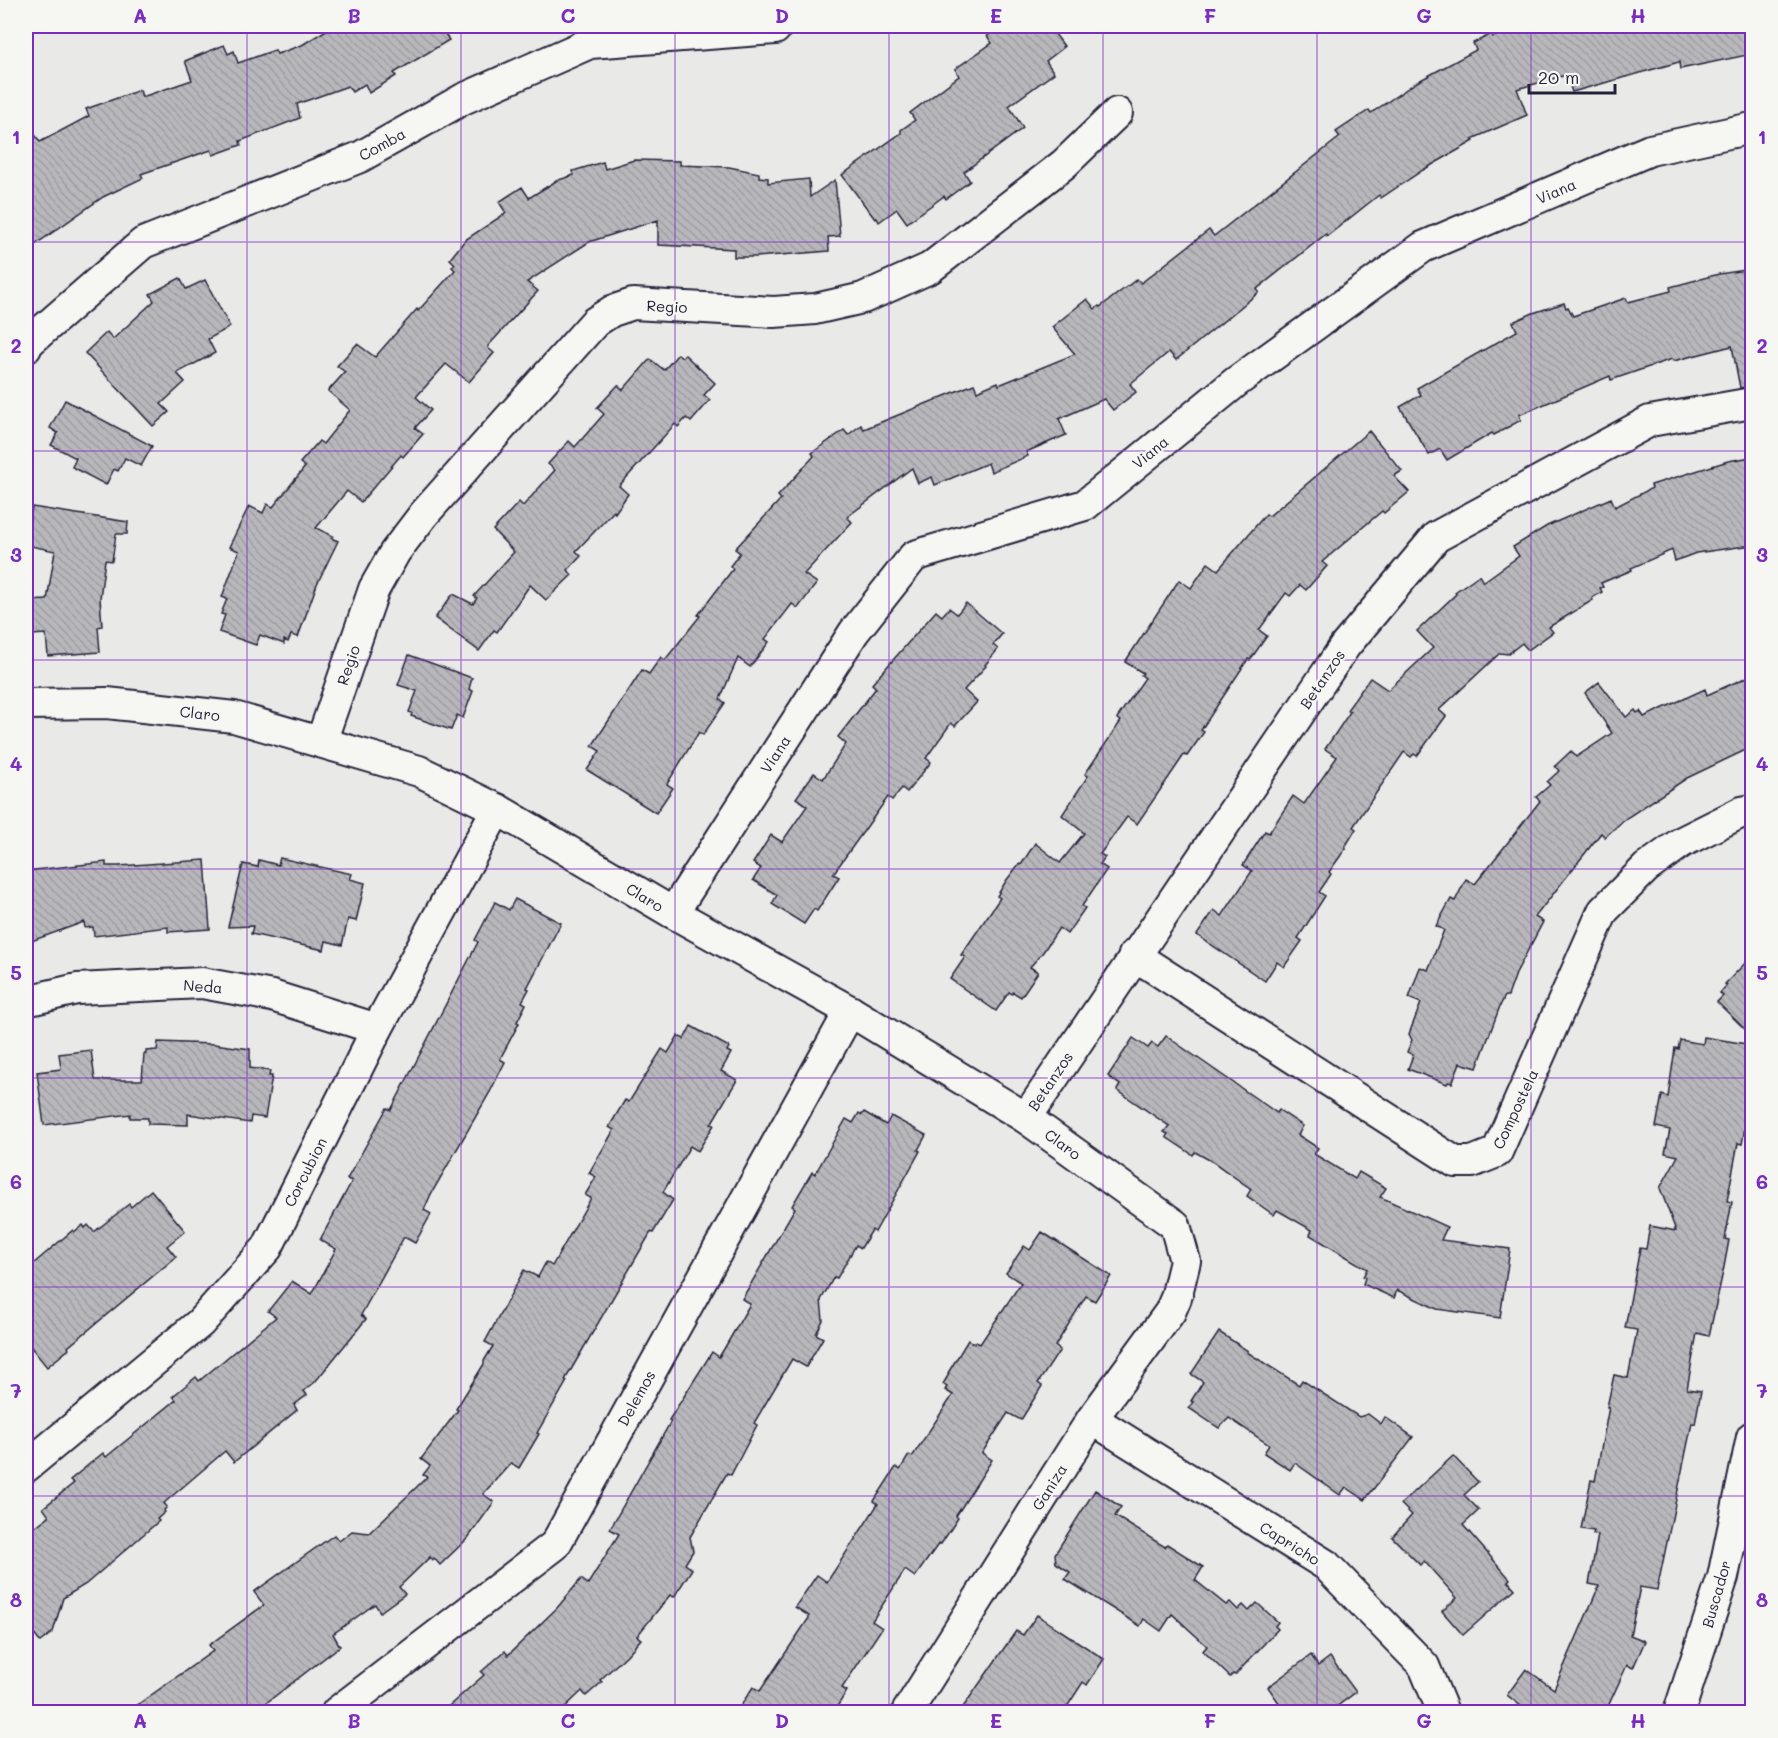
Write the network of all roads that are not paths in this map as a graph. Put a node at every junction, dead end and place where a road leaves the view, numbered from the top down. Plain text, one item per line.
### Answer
1 (775, 29) dead end
2 (1117, 113) dead end
3 (1752, 128) edge
4 (26, 348) edge
5 (1752, 403) edge
6 (26, 704) edge
7 (321, 742) junction
8 (497, 809) junction
9 (1752, 810) edge
10 (673, 913) junction
11 (1134, 955) junction
12 (26, 1001) edge
13 (850, 1011) junction
14 (376, 1029) junction
15 (1026, 1118) junction
16 (1185, 1261) joint
17 (1092, 1419) junction
18 (1752, 1437) edge
19 (26, 1467) edge
20 (337, 1713) edge
21 (907, 1713) edge
22 (1443, 1713) edge
23 (1678, 1713) edge

1 - 4 street, Comba
2 - 7 street, Regio
3 - 10 street, Viana
5 - 11 street, Betanzos
6 - 7 street, Claro
7 - 8 street, Claro
8 - 10 street, Claro
8 - 14 street, Corcubion
9 - 11 street, Compostela
10 - 13 street, Claro
11 - 15 street, Betanzos
12 - 14 street, Neda
13 - 15 street, Claro
13 - 20 street, Delemos
14 - 19 street, Corcubion
15 - 16 street, Claro
16 - 17 street, Ganiza
17 - 21 street, Ganiza
17 - 22 street, Capricho
18 - 23 street, Buscador

